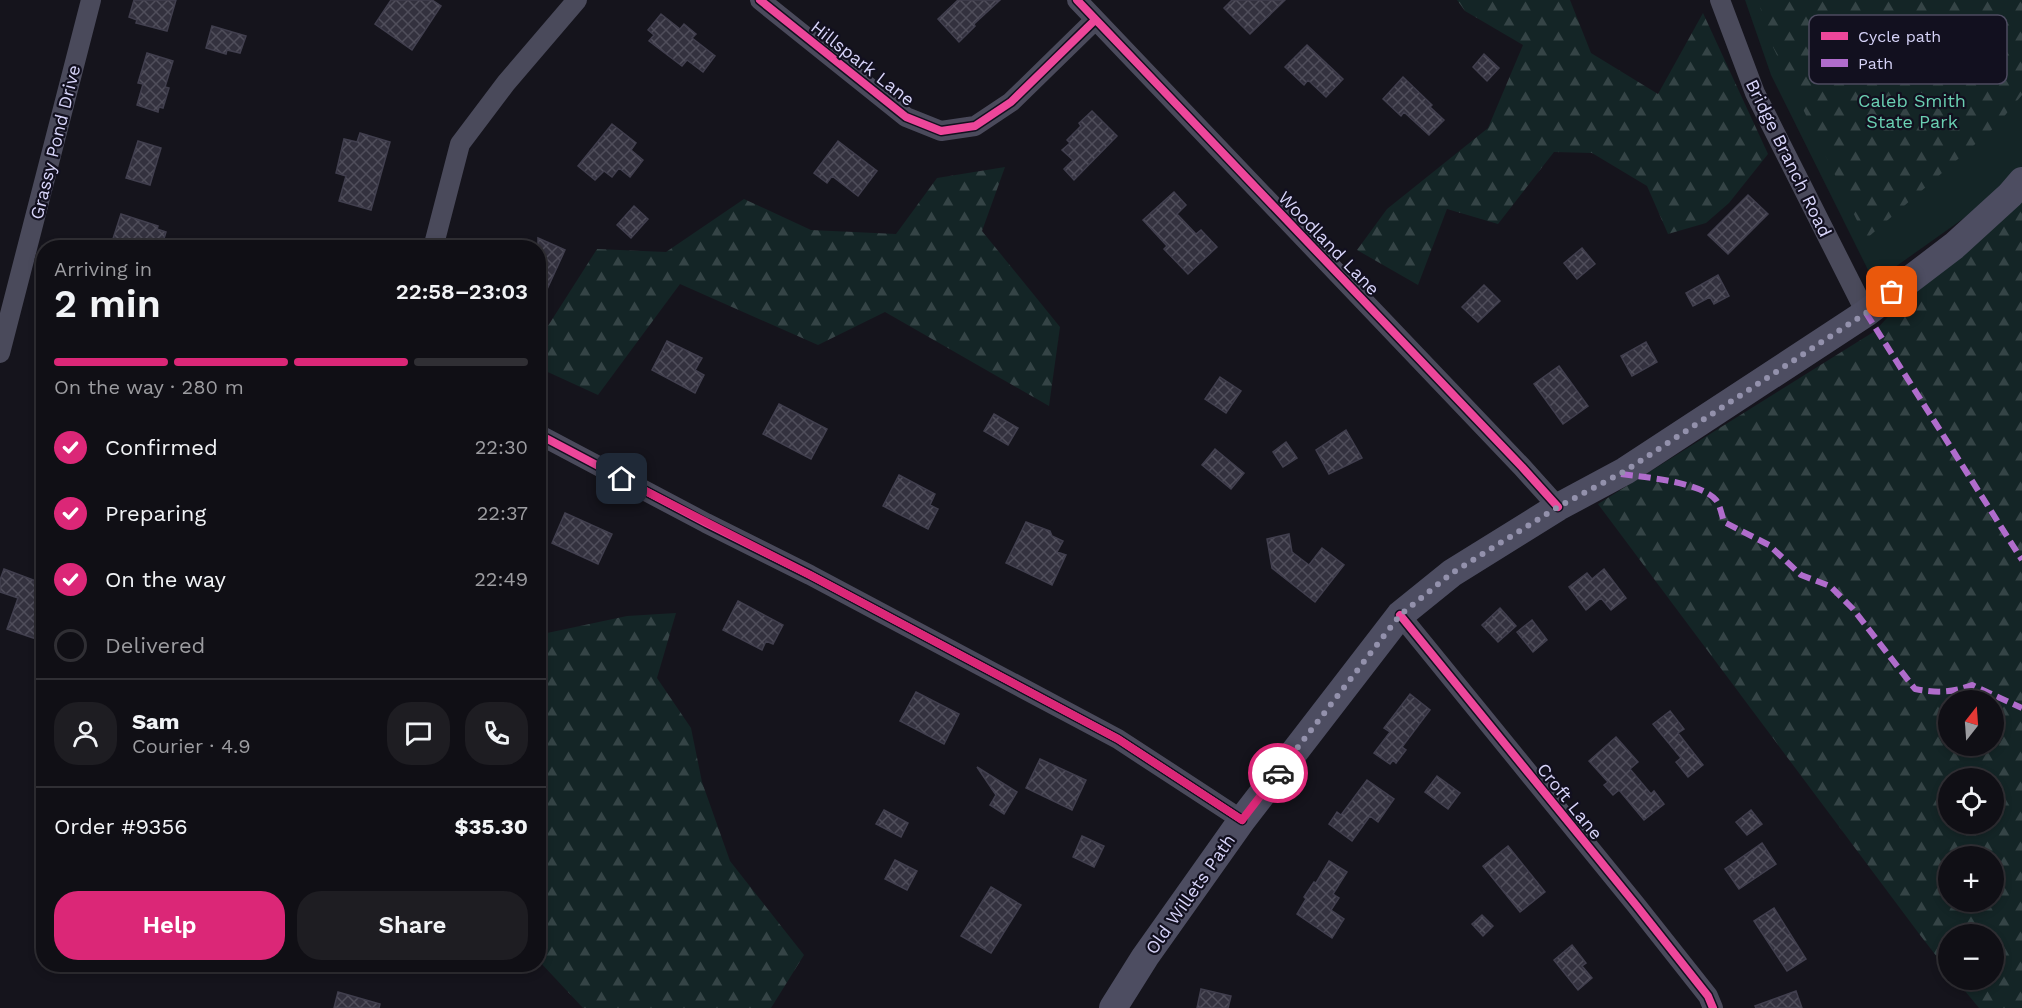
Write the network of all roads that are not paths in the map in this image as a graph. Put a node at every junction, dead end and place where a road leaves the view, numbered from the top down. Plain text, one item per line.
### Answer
1 (91, 0) edge
2 (577, 0) edge
3 (760, 0) edge
4 (1077, 0) edge
5 (1720, 0) edge
6 (1095, 20) junction
7 (2022, 181) edge
8 (435, 240) edge
9 (8, 293) edge
10 (1866, 313) junction
11 (0, 353) edge
12 (546, 438) edge
13 (1558, 507) junction
14 (1400, 615) junction
15 (1242, 820) junction
16 (1113, 1008) edge
17 (1713, 1008) edge

1 - 9 street, Grassy Pond Drive
2 - 8 street
3 - 6 street, Hillspark Lane
4 - 6 street, Woodland Lane
5 - 10 street, Bridge Branch Road
6 - 13 street, Woodland Lane
7 - 10 main road, Old Willets Path
9 - 11 street, Grassy Pond Drive
10 - 13 main road, Old Willets Path
12 - 15 street
13 - 14 main road, Old Willets Path
14 - 15 main road, Old Willets Path
14 - 17 street, Croft Lane
15 - 16 main road, Old Willets Path

